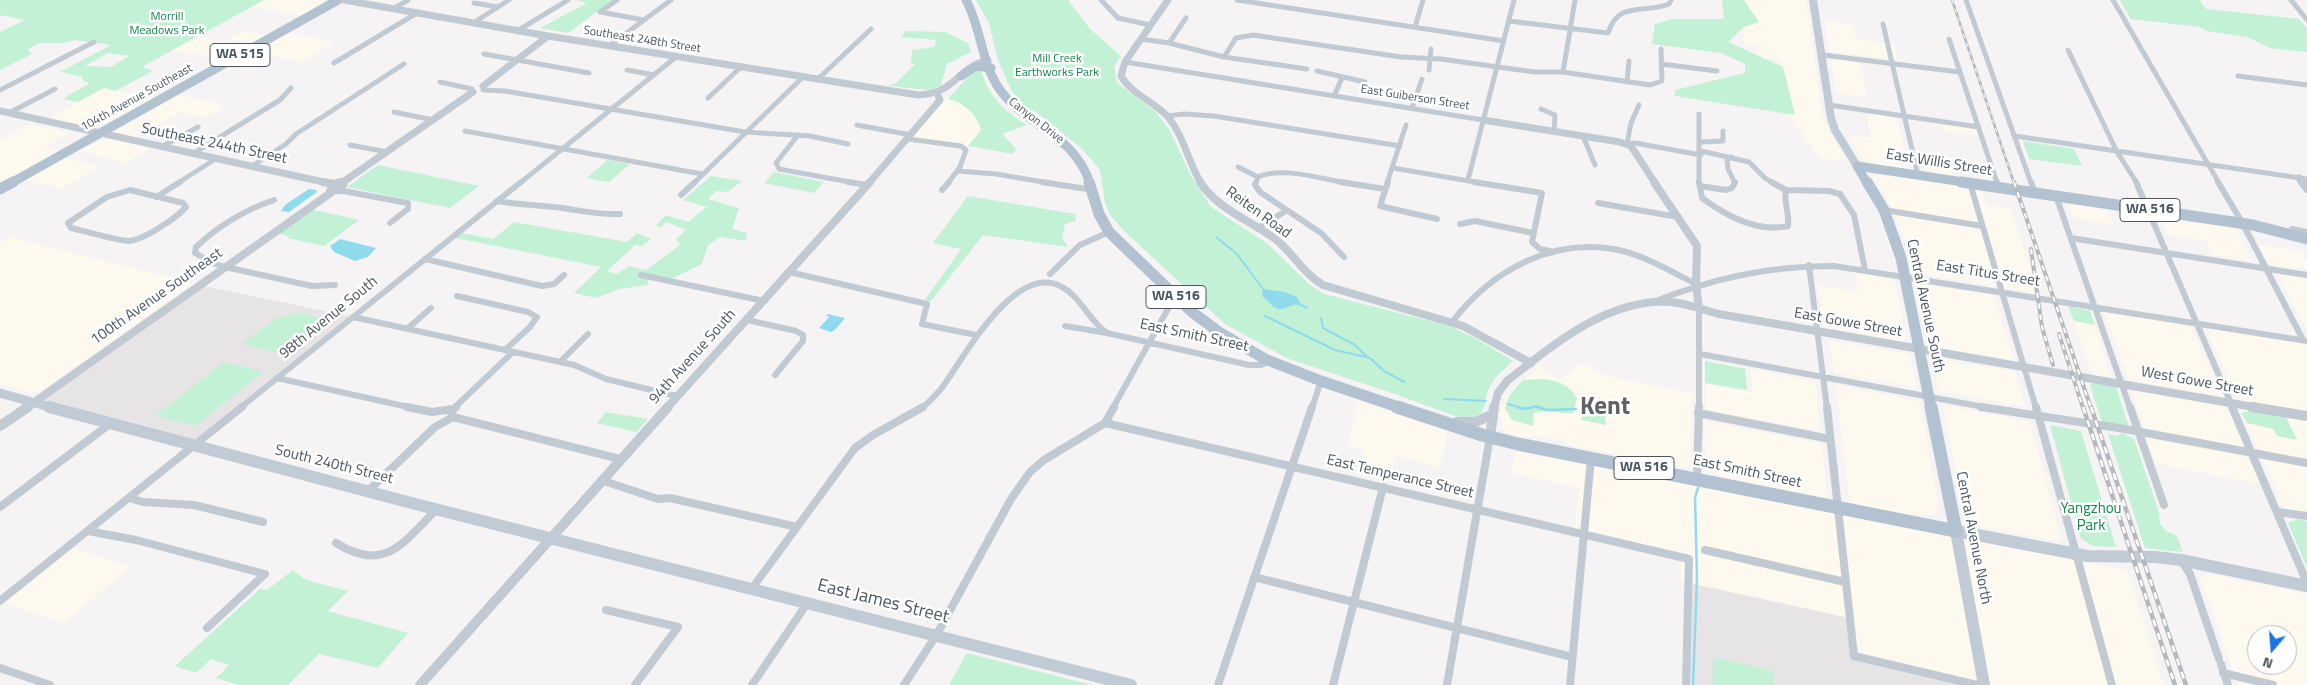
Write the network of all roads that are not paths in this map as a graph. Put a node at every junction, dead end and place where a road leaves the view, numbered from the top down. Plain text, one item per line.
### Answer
1 (338, 0) edge
2 (344, 0) edge
3 (408, 0) edge
4 (509, 0) edge
5 (568, 0) edge
6 (618, 0) edge
7 (671, 0) edge
8 (966, 0) edge
9 (1101, 0) edge
10 (1168, 0) edge
11 (1237, 0) edge
12 (1423, 0) edge
13 (1514, 0) edge
14 (1575, 0) edge
15 (1671, 0) edge
16 (1813, 0) edge
17 (1966, 0) edge
18 (2113, 0) edge
19 (2291, 0) edge
20 (474, 3) dead end
21 (498, 7) junction
22 (392, 9) junction
23 (417, 13) junction
24 (1186, 18) dead end
25 (644, 20) junction
26 (2307, 20) edge
27 (1509, 21) junction
28 (473, 23) junction
29 (1883, 24) dead end
30 (1150, 25) junction
31 (1415, 27) junction
32 (1571, 28) junction
33 (871, 29) dead end
34 (517, 31) junction
35 (548, 36) junction
36 (1141, 39) junction
37 (1949, 39) dead end
38 (1504, 41) junction
39 (94, 42) dead end
40 (1169, 43) junction
41 (984, 44) junction
42 (609, 46) junction
43 (1431, 49) dead end
44 (1661, 49) dead end
45 (2068, 50) dead end
46 (484, 54) dead end
47 (1823, 54) junction
48 (676, 57) junction
49 (1224, 57) junction
50 (1430, 59) junction
51 (517, 60) junction
52 (1629, 61) dead end
53 (1125, 62) junction
54 (334, 63) dead end
55 (1892, 63) junction
56 (404, 64) dead end
57 (990, 64) junction
58 (1662, 64) junction
59 (741, 67) junction
60 (1498, 68) junction
61 (1307, 69) dead end
62 (627, 70) dead end
63 (1429, 70) dead end
64 (1317, 71) dead end
65 (1716, 71) dead end
66 (589, 72) dead end
67 (1563, 72) junction
68 (1959, 72) junction
69 (963, 74) junction
70 (654, 75) junction
71 (2238, 76) dead end
72 (803, 77) junction
73 (1342, 78) junction
74 (818, 79) junction
75 (1422, 79) dead end
76 (440, 82) dead end
77 (1365, 82) dead end
78 (1627, 82) junction
79 (2307, 85) edge
80 (291, 88) dead end
81 (483, 88) junction
82 (55, 89) dead end
83 (0, 90) edge
84 (473, 90) junction
85 (937, 94) junction
86 (1334, 96) junction
87 (708, 98) dead end
88 (1638, 105) dead end
89 (1829, 105) junction
90 (1412, 108) junction
91 (611, 109) junction
92 (1542, 109) dead end
93 (0, 111) edge
94 (394, 112) dead end
95 (9, 113) junction
96 (1699, 114) dead end
97 (1167, 116) junction
98 (1903, 116) junction
99 (433, 120) junction
100 (1483, 120) junction
101 (1406, 125) dead end
102 (857, 126) dead end
103 (198, 127) dead end
104 (1979, 127) junction
105 (465, 131) dead end
106 (1723, 131) dead end
107 (745, 132) junction
108 (1554, 132) junction
109 (101, 133) junction
110 (798, 135) junction
111 (1583, 136) junction
112 (2015, 136) junction
113 (910, 137) junction
114 (1700, 142) junction
115 (848, 144) dead end
116 (1627, 144) junction
117 (350, 145) dead end
118 (163, 146) junction
119 (1400, 146) junction
120 (562, 149) junction
121 (387, 152) junction
122 (2116, 152) junction
123 (194, 153) junction
124 (1701, 153) junction
125 (1731, 157) junction
126 (217, 158) junction
127 (1595, 165) dead end
128 (252, 166) junction
129 (1857, 166) junction
130 (2210, 166) junction
131 (1238, 167) dead end
132 (1393, 168) junction
133 (958, 172) junction
134 (702, 174) junction
135 (1918, 175) junction
136 (1258, 177) junction
137 (2303, 178) edge
138 (1468, 180) junction
139 (1970, 183) junction
140 (867, 185) junction
141 (1700, 186) junction
142 (1999, 188) junction
143 (0, 189) edge
144 (335, 189) junction
145 (2307, 189) edge
146 (942, 190) dead end
147 (1093, 190) junction
148 (1385, 190) junction
149 (1786, 190) junction
150 (2035, 193) junction
151 (680, 195) dead end
152 (2056, 196) junction
153 (156, 197) junction
154 (274, 200) dead end
155 (497, 201) junction
156 (1598, 203) dead end
157 (1884, 210) junction
158 (2149, 210) junction
159 (1286, 211) junction
160 (1100, 212) junction
161 (620, 214) dead end
162 (1678, 217) junction
163 (1437, 218) dead end
164 (390, 223) dead end
165 (1460, 224) dead end
166 (2243, 224) junction
167 (1982, 226) junction
168 (1258, 228) junction
169 (2292, 229) dead end
170 (1109, 232) junction
171 (2307, 232) edge
172 (1533, 233) junction
173 (2272, 234) joint
174 (2071, 238) junction
175 (2307, 239) edge
176 (2307, 245) edge
177 (1553, 252) junction
178 (2166, 253) junction
179 (1344, 257) dead end
180 (425, 259) junction
181 (1809, 265) junction
182 (225, 267) junction
183 (2266, 269) junction
184 (1865, 270) junction
185 (788, 272) junction
186 (1050, 274) dead end
187 (564, 275) dead end
188 (641, 275) dead end
189 (2307, 275) edge
190 (1906, 276) junction
191 (1696, 284) junction
192 (335, 285) dead end
193 (2002, 292) junction
194 (457, 296) dead end
195 (764, 301) junction
196 (1172, 301) junction
197 (1653, 302) junction
198 (2094, 306) junction
199 (432, 308) dead end
200 (1698, 308) junction
201 (353, 317) junction
202 (747, 320) junction
203 (1452, 322) junction
204 (2198, 323) junction
205 (1065, 326) dead end
206 (407, 329) junction
207 (1818, 331) junction
208 (588, 334) dead end
209 (1107, 334) junction
210 (976, 336) junction
211 (2305, 340) edge
212 (1150, 343) junction
213 (1920, 349) junction
214 (509, 351) junction
215 (1700, 354) junction
216 (1273, 361) junction
217 (560, 362) junction
218 (1531, 363) junction
219 (2023, 367) junction
220 (775, 375) dead end
221 (1824, 377) junction
222 (2082, 377) joint
223 (277, 378) junction
224 (1321, 381) junction
225 (2122, 384) junction
226 (0, 393) edge
227 (676, 396) junction
228 (1929, 397) junction
229 (34, 402) junction
230 (2231, 403) junction
231 (452, 413) junction
232 (1698, 413) junction
233 (1493, 414) junction
234 (2039, 416) junction
235 (2307, 416) edge
236 (1435, 420) junction
237 (111, 423) junction
238 (1105, 423) junction
239 (0, 426) edge
240 (2138, 433) junction
241 (1490, 437) junction
242 (1830, 439) junction
243 (194, 445) junction
244 (2252, 453) junction
245 (1591, 458) junction
246 (620, 459) junction
247 (2307, 463) edge
248 (1291, 466) junction
249 (1697, 478) junction
250 (601, 480) junction
251 (1383, 487) junction
252 (369, 490) junction
253 (129, 498) junction
254 (2164, 505) dead end
255 (0, 507) edge
256 (438, 508) junction
257 (1837, 508) junction
258 (1479, 509) junction
259 (2278, 512) junction
260 (2307, 516) edge
261 (263, 522) dead end
262 (797, 527) junction
263 (88, 531) junction
264 (1956, 531) junction
265 (1584, 534) junction
266 (550, 538) junction
267 (336, 542) dead end
268 (1705, 550) dead end
269 (2077, 554) junction
270 (627, 556) joint
271 (2181, 560) junction
272 (1254, 577) junction
273 (1845, 582) junction
274 (2307, 584) edge
275 (753, 587) junction
276 (0, 601) edge
277 (808, 601) junction
278 (1354, 602) junction
279 (606, 610) dead end
280 (207, 628) dead end
281 (1457, 628) junction
282 (937, 634) junction
283 (1572, 657) junction
284 (2221, 666) junction
285 (0, 668) edge
286 (50, 685) edge
287 (421, 685) edge
288 (635, 685) edge
289 (752, 685) edge
290 (904, 685) edge
291 (1130, 685) edge
292 (1218, 685) edge
293 (1333, 685) edge
294 (1447, 685) edge
295 (1570, 685) edge
296 (1686, 685) edge
297 (1977, 685) edge
298 (1984, 685) edge
299 (2112, 685) edge
300 (2228, 685) edge
301 (2273, 685) edge

1 - 109 main road, 104th Avenue Southeast / WA 515
2 - 22 street, Southeast 248th Street
3 - 22 street
4 - 21 street
5 - 34 street
6 - 25 street
7 - 25 street
8 - 41 main road, Canyon Drive / WA 516
9 - 30 street
10 - 30 street
11 - 31 street
12 - 31 street
13 - 27 street
14 - 32 street
15 - 32 street
16 - 47 main road, Central Avenue South
17 - 112 street
18 - 130 street
19 - 26 street
20 - 21 street
21 - 28 street
22 - 23 street, Southeast 248th Street
23 - 28 street, Southeast 248th Street
23 - 54 street
24 - 40 street
25 - 42 street
27 - 32 street
27 - 38 street
28 - 34 street, Southeast 248th Street
29 - 55 street
30 - 36 street
31 - 38 street
32 - 67 street
33 - 74 street
34 - 35 street, Southeast 248th Street
35 - 42 street, Southeast 248th Street
35 - 51 street
36 - 40 street
36 - 53 street
37 - 68 street
38 - 60 street
39 - 83 street
40 - 49 street
41 - 57 main road, Canyon Drive / WA 516
41 - 69 street
42 - 48 street, Southeast 248th Street
43 - 50 street
44 - 58 street
45 - 122 street
46 - 51 street
47 - 55 street
47 - 89 main road, Central Avenue South
48 - 59 street, Southeast 248th Street
48 - 70 street, 98th Avenue South
49 - 50 street
49 - 61 street
50 - 60 street
50 - 63 street
51 - 66 street
51 - 81 street
52 - 78 street
53 - 86 street, East Guiberson Street
53 - 97 street, Reiten Road
55 - 68 street
55 - 98 street
56 - 128 street
57 - 69 main road
57 - 147 main road, Canyon Drive / WA 516
58 - 65 street
58 - 78 street
59 - 72 street, Southeast 248th Street
59 - 87 street
60 - 67 street
60 - 100 street
62 - 70 street
64 - 73 street
67 - 78 street
68 - 104 street
69 - 85 street
70 - 91 street, 98th Avenue South
71 - 79 street
72 - 74 street, Southeast 248th Street
72 - 107 street
73 - 77 street
73 - 86 street
74 - 85 street, Southeast 248th Street
75 - 90 street
76 - 84 street
80 - 123 street
81 - 84 street
81 - 91 street
82 - 95 street
84 - 99 street
85 - 113 street, 94th Avenue South
86 - 90 street, East Guiberson Street
88 - 116 street
89 - 98 street
89 - 129 main road, Central Avenue South
90 - 100 street, East Guiberson Street
91 - 107 street
91 - 120 street, 98th Avenue South
92 - 108 street
93 - 95 street, Southeast 244th Street
94 - 99 street
95 - 109 street, Southeast 244th Street
96 - 114 street
97 - 119 street
97 - 168 street, Reiten Road
98 - 104 street
98 - 135 street
99 - 121 street
100 - 108 street, East Guiberson Street
100 - 138 street
101 - 119 street
102 - 113 street
103 - 118 street
104 - 142 street
105 - 120 street
106 - 114 street
107 - 110 street
107 - 134 street
108 - 111 street, East Guiberson Street
109 - 118 street, Southeast 244th Street
109 - 143 main road, 104th Avenue Southeast / WA 515
110 - 115 street
110 - 140 street
111 - 116 street, East Guiberson Street
111 - 127 street
112 - 122 street
112 - 150 street
113 - 133 street
113 - 140 street, 94th Avenue South
114 - 124 street
116 - 124 street, East Guiberson Street
116 - 162 street
117 - 121 street
118 - 123 street, Southeast 244th Street
119 - 132 street
120 - 134 street
120 - 155 street, 98th Avenue South
121 - 144 street
122 - 130 street
122 - 158 street
123 - 126 street, Southeast 244th Street
124 - 125 street, East Guiberson Street
124 - 141 street
125 - 141 street
125 - 149 street, East Guiberson Street
126 - 128 street, Southeast 244th Street
126 - 153 street
128 - 144 street, Southeast 244th Street
129 - 135 main road, East Willis Street / WA 516
129 - 157 main road, Central Avenue South
130 - 137 street
130 - 166 street
131 - 136 street
132 - 138 street
132 - 148 street
133 - 146 street
133 - 147 street
134 - 151 street
135 - 139 main road, East Willis Street / WA 516
136 - 148 street
136 - 159 street
137 - 145 street
138 - 172 street
139 - 142 main road, East Willis Street / WA 516
139 - 167 street
140 - 185 street, 94th Avenue South
141 - 149 street
142 - 150 main road, East Willis Street / WA 516
144 - 164 street
144 - 182 street, 100th Avenue Southeast
147 - 160 main road, Canyon Drive / WA 516
148 - 163 street
149 - 184 street
150 - 152 main road, WA 516
152 - 158 main road, WA 516
152 - 174 street
153 - 153 street
154 - 182 street
155 - 161 street
155 - 180 street, 98th Avenue South
156 - 162 street
157 - 167 street
157 - 190 main road, Central Avenue South
158 - 166 main road, WA 516
158 - 178 street
159 - 168 street
159 - 179 street
160 - 170 main road, Canyon Drive / WA 516
160 - 216 main road, Canyon Drive / WA 516
162 - 191 street
165 - 172 street
166 - 173 main road, WA 516
166 - 175 main road, WA 516
166 - 183 street
167 - 193 street
168 - 203 street, Reiten Road
169 - 171 street
170 - 186 street
170 - 196 main road, Canyon Drive / WA 516
172 - 177 street
173 - 176 main road, WA 516
174 - 178 street
174 - 198 street
177 - 191 street
177 - 203 street
178 - 183 street
178 - 204 street
180 - 187 street
180 - 201 street, 98th Avenue South
181 - 184 street, East Titus Street
181 - 191 street, East Titus Street
181 - 207 street
182 - 192 street
182 - 229 street, 100th Avenue Southeast
183 - 189 street
183 - 211 street
184 - 190 street, East Titus Street
185 - 195 street, 94th Avenue South
185 - 210 street
188 - 195 street
190 - 193 street, East Titus Street
190 - 213 main road, Central Avenue South
191 - 197 street, East Titus Street
191 - 200 street
193 - 198 street, East Titus Street
193 - 219 street
194 - 214 street
195 - 202 street, 94th Avenue South
196 - 212 street
196 - 216 main road, Canyon Drive / WA 516
197 - 200 street, East Titus Street
197 - 218 street, East Titus Street
198 - 204 street, East Titus Street
198 - 225 street
199 - 206 street
200 - 207 street, East Gowe Street
200 - 215 street
201 - 206 street
201 - 223 street, 98th Avenue South
202 - 220 street
202 - 227 street, 94th Avenue South
203 - 218 street, Reiten Road
204 - 211 street, East Titus Street
204 - 230 street
205 - 209 street, East Smith Street
206 - 214 street
207 - 213 street, East Gowe Street
207 - 221 street
208 - 217 street
209 - 210 street
209 - 212 street, East Smith Street
210 - 262 street
212 - 216 street, East Smith Street
212 - 238 street
213 - 219 street, East Gowe Street
213 - 228 main road, Central Avenue South
214 - 217 street
214 - 231 street
215 - 221 street
215 - 232 street
216 - 224 main road, Canyon Drive / WA 516
217 - 227 street
218 - 233 street, East Titus Street
219 - 222 street, East Gowe Street
219 - 234 street
221 - 228 street
221 - 242 street
222 - 225 street, West Gowe Street
223 - 231 street
223 - 243 street, 98th Avenue South
224 - 236 main road, East Smith Street / WA 516
224 - 248 street
225 - 230 street, West Gowe Street
225 - 240 street
226 - 229 main road, South 240th Street
227 - 246 street, 94th Avenue South
228 - 234 street
228 - 264 main road, Central Avenue North
229 - 237 main road, South 240th Street
229 - 239 street, 100th Avenue Southeast
230 - 235 street, West Gowe Street
230 - 244 street
231 - 246 street
231 - 252 street
232 - 242 street
232 - 249 street
233 - 236 street
233 - 241 street, East Titus Street
234 - 240 street
234 - 269 street
236 - 241 main road, East Smith Street / WA 516
237 - 243 main road, South 240th Street
237 - 255 street
238 - 248 street, East Temperance Street
238 - 282 street
240 - 244 street
240 - 254 street
241 - 245 main road, East Smith Street / WA 516
241 - 258 street
242 - 257 street
243 - 252 main road, South 240th Street
243 - 253 street, 98th Avenue South
244 - 247 street
244 - 259 street
245 - 249 main road, East Smith Street / WA 516
245 - 265 street
246 - 250 street, 94th Avenue South
248 - 251 street, East Temperance Street
248 - 272 street
249 - 257 main road, East Smith Street / WA 516
250 - 262 street
250 - 266 street, 94th Avenue South
251 - 258 street, East Temperance Street
251 - 278 street
252 - 256 main road, South 240th Street
253 - 261 street
253 - 263 street, 98th Avenue South
256 - 266 main road, South 240th Street
256 - 267 street
257 - 264 main road, East Smith Street / WA 516
257 - 273 street
258 - 265 street, East Temperance Street
258 - 281 street
259 - 260 street
259 - 274 street
262 - 275 street
263 - 276 street, 98th Avenue South
263 - 280 street
264 - 269 main road, East Smith Street
264 - 298 main road, Central Avenue North
265 - 283 street
265 - 296 street, East Temperance Street
266 - 270 main road, South 240th Street
266 - 287 street, 94th Avenue South
268 - 273 street
269 - 271 main road, East Smith Street
269 - 299 street
270 - 275 main road, East James Street
271 - 274 main road, East Smith Street
271 - 284 street
272 - 278 street
272 - 292 street
273 - 297 street
275 - 277 main road, East James Street
277 - 282 main road, East James Street
277 - 289 street
278 - 281 street
278 - 293 street
279 - 288 street
281 - 283 street
281 - 294 street
282 - 290 street
282 - 291 main road, East James Street
283 - 295 street
284 - 300 street
284 - 301 street
285 - 286 street

